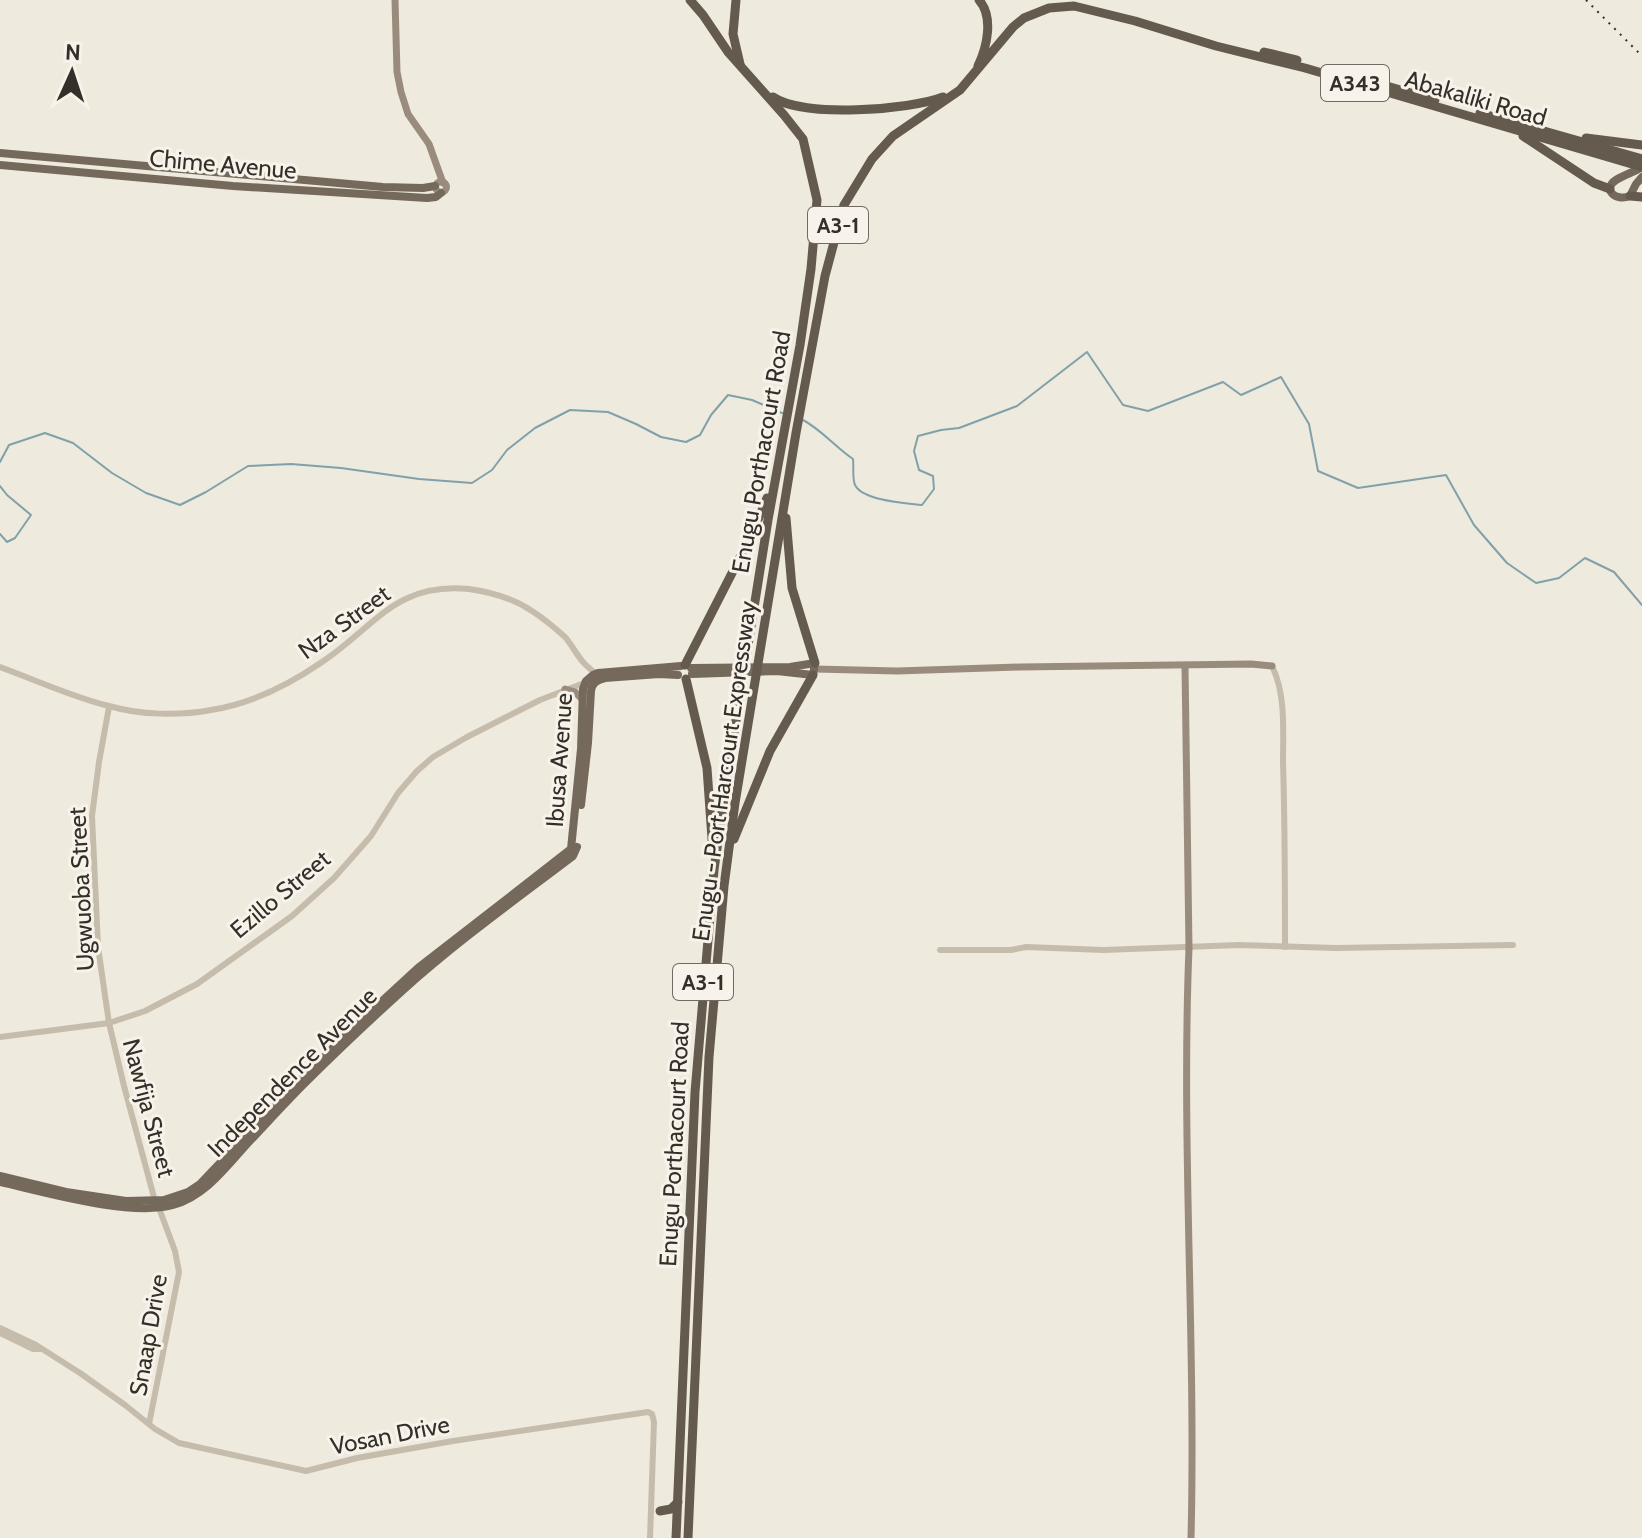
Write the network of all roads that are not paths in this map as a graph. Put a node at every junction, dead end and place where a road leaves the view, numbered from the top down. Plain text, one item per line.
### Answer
1 (395, 0) edge
2 (690, 0) edge
3 (736, 0) edge
4 (979, 0) edge
5 (1078, 0) edge
6 (740, 65) junction
7 (974, 72) junction
8 (760, 89) junction
9 (960, 90) junction
10 (1513, 129) junction
11 (1558, 136) junction
12 (1642, 145) edge
13 (0, 153) edge
14 (1642, 159) edge
15 (0, 165) edge
16 (1641, 170) edge
17 (439, 186) junction
18 (1610, 189) junction
19 (1630, 196) junction
20 (1642, 197) edge
21 (775, 476) junction
22 (784, 503) junction
23 (1185, 666) junction
24 (1272, 666) joint
25 (0, 667) edge
26 (814, 669) junction
27 (685, 671) junction
28 (592, 681) junction
29 (565, 689) junction
30 (582, 699) junction
31 (109, 707) junction
32 (571, 853) junction
33 (728, 857) junction
34 (714, 870) junction
35 (1513, 945) dead end
36 (1285, 947) junction
37 (1189, 948) junction
38 (940, 950) dead end
39 (109, 1023) junction
40 (0, 1037) edge
41 (0, 1176) edge
42 (0, 1182) edge
43 (65, 1194) junction
44 (157, 1204) junction
45 (0, 1330) edge
46 (149, 1424) junction
47 (678, 1502) junction
48 (660, 1511) dead end
49 (650, 1538) edge
50 (676, 1538) edge
51 (688, 1538) edge
52 (1191, 1538) edge

1 - 17 main road
2 - 6 highway, Enugu Porthacourt Road
3 - 6 highway
4 - 7 highway, A343
5 - 11 highway, Abakaliki Road / A343
6 - 8 highway, Enugu Porthacourt Road
7 - 9 highway, Enugu - Port Harcourt Expressway / A343
7 - 10 highway, Abakaliki Road / A343
8 - 9 highway
8 - 21 highway, Enugu Porthacourt Road / A3-1
9 - 22 highway, Enugu - Port Harcourt Expressway / A3-1
10 - 16 highway, Abakaliki Road / A343
10 - 18 highway
11 - 12 highway
11 - 14 highway, Abakaliki Road / A343
13 - 17 main road, Chime Avenue
15 - 17 main road, Chime Avenue
16 - 18 main road
16 - 19 main road
18 - 19 main road
19 - 20 highway
21 - 27 highway
21 - 34 highway, Enugu Porthacourt Road / A3-1
22 - 26 highway
22 - 33 highway, Enugu - Port Harcourt Expressway / A3-1
23 - 24 main road
23 - 26 main road
23 - 37 main road
24 - 36 street
25 - 31 street, Nza Street
26 - 27 main road, Ezillo Street
26 - 33 highway
27 - 28 main road, Ezillo Street
27 - 34 highway
28 - 29 street, Ezillo Street
28 - 30 main road, Ibusa Avenue
28 - 31 street, Nza Street
28 - 32 main road, Ibusa Avenue
29 - 30 main road
29 - 39 street, Ezillo Street
30 - 32 main road, Ibusa Avenue
31 - 39 street, Ugwuoba Street
32 - 44 main road, Independence Avenue
33 - 51 highway, Enugu - Port Harcourt Expressway / A3-1
34 - 47 highway, Enugu Porthacourt Road / A3-1
35 - 36 street
36 - 37 street
37 - 38 street
37 - 52 main road
39 - 40 street, Ezillo Street
39 - 44 street, Nawfija Street
41 - 43 main road, Independence Avenue
42 - 43 main road, Independence Avenue
43 - 44 main road, Independence Avenue
44 - 46 street, Snaap Drive
45 - 46 street, Vosan Drive
46 - 49 street, Vosan Drive
47 - 48 highway
47 - 50 highway, Enugu Porthacourt Road / A3-1

